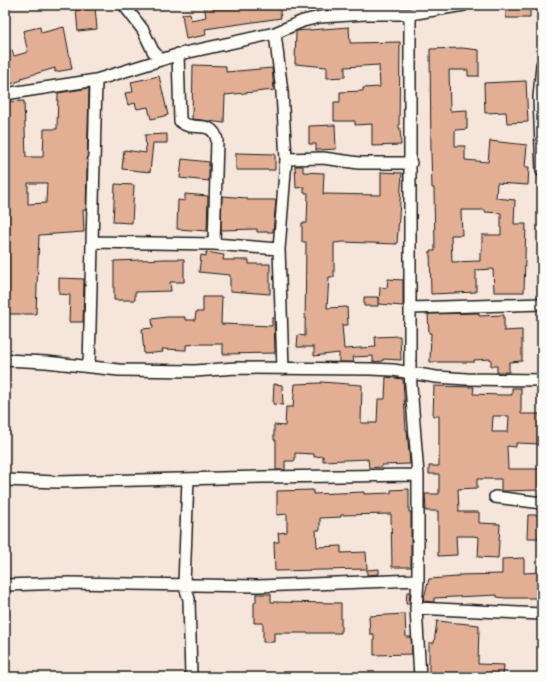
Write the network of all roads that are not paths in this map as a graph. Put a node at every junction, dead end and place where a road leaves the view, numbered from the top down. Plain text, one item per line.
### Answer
1 (124, 5) edge
2 (464, 5) edge
3 (410, 14) junction
4 (275, 33) junction
5 (178, 54) junction
6 (161, 60) junction
7 (542, 65) edge
8 (96, 80) junction
9 (5, 94) edge
10 (286, 158) junction
11 (411, 163) junction
12 (542, 171) edge
13 (92, 242) junction
14 (214, 244) junction
15 (279, 249) junction
16 (542, 304) edge
17 (411, 308) junction
18 (5, 360) edge
19 (89, 367) junction
20 (283, 369) junction
21 (410, 373) junction
22 (542, 380) edge
23 (418, 475) junction
24 (188, 478) junction
25 (5, 480) edge
26 (495, 497) dead end
27 (542, 503) edge
28 (418, 580) junction
29 (184, 584) junction
30 (5, 585) edge
31 (416, 608) junction
32 (542, 614) edge
33 (191, 677) edge
34 (420, 677) edge

1 - 6 street
2 - 3 street
3 - 4 street
3 - 11 street
4 - 5 street
4 - 10 street
5 - 6 street
5 - 14 street
6 - 8 street
7 - 12 street
8 - 9 street
8 - 13 street
10 - 11 street
10 - 15 street
11 - 17 street
13 - 14 street
13 - 19 street
14 - 15 street
15 - 20 street
16 - 17 street
17 - 21 street
18 - 19 street
19 - 20 street
20 - 21 street
21 - 22 street
21 - 23 street
23 - 24 street
23 - 28 street
24 - 25 street
24 - 29 street
26 - 27 street
28 - 29 street
28 - 31 street
29 - 30 street
29 - 33 street
31 - 32 street
31 - 34 street

